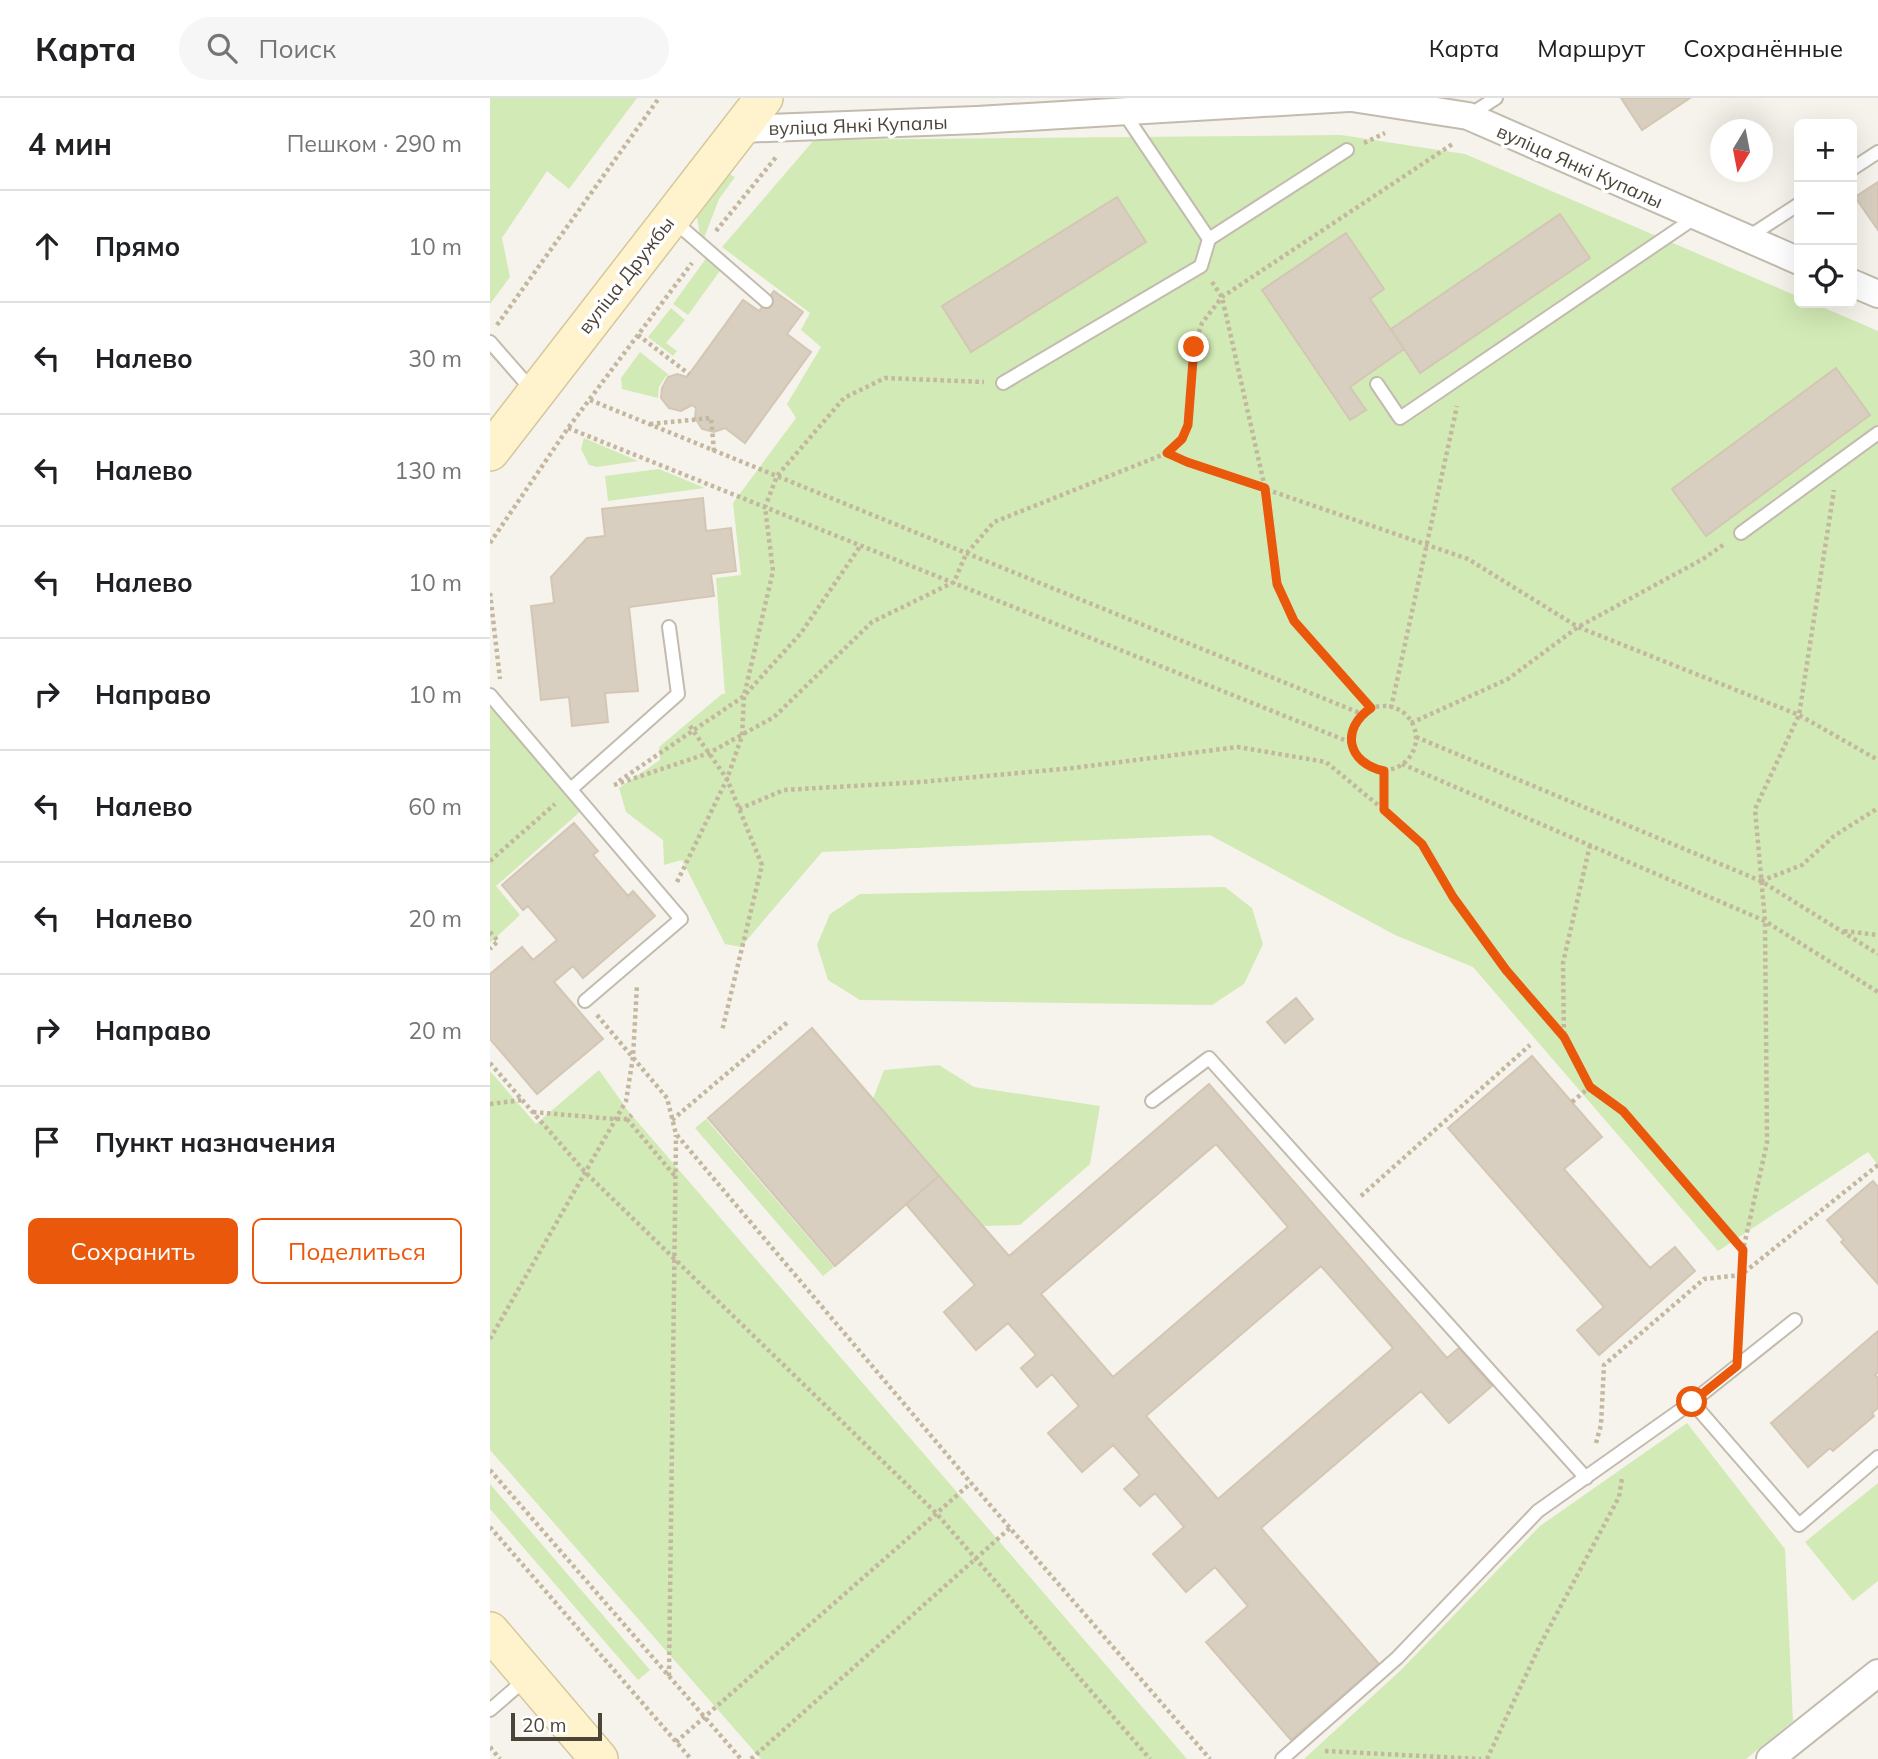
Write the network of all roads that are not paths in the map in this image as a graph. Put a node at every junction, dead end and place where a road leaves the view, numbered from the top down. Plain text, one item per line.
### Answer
1 (764, 98) edge
2 (964, 98) edge
3 (1350, 98) edge
4 (1496, 98) edge
5 (1115, 105) edge
6 (1468, 116) junction
7 (977, 121) junction
8 (740, 129) junction
9 (1347, 150) road end
10 (1878, 152) edge
11 (1857, 166) edge
12 (1794, 207) edge
13 (1696, 217) junction
14 (670, 218) junction
15 (1209, 239) junction
16 (1746, 239) junction
17 (1794, 259) edge
18 (1857, 285) edge
19 (1878, 294) edge
20 (766, 301) dead end
21 (490, 342) edge
22 (1003, 383) road end
23 (1377, 384) dead end
24 (534, 393) junction
25 (1878, 433) edge
26 (490, 452) edge
27 (1741, 533) road end
28 (669, 627) dead end
29 (490, 695) edge
30 (571, 789) junction
31 (586, 1001) road end
32 (1152, 1101) dead end
33 (1795, 1320) dead end
34 (1692, 1402) junction
35 (1878, 1458) edge
36 (1586, 1478) junction
37 (490, 1631) edge
38 (1878, 1673) edge
39 (528, 1676) junction
40 (490, 1710) edge
41 (599, 1759) edge
42 (1282, 1759) edge
43 (1770, 1759) edge

1 - 8 street, вуліца Дружбы
2 - 7 street, вуліца Янкі Купалы
3 - 5 street, вуліца Янкі Купалы
3 - 6 street, вуліца Янкі Купалы
4 - 6 lane
5 - 7 street, вуліца Янкі Купалы
5 - 15 lane
6 - 13 street, вуліца Янкі Купалы
7 - 8 street, вуліца Янкі Купалы
8 - 14 street, вуліца Дружбы
9 - 15 lane
10 - 11 lane
12 - 16 lane
13 - 16 street, вуліца Янкі Купалы
13 - 23 lane
14 - 20 lane
14 - 24 street, вуліца Дружбы
15 - 22 lane
16 - 17 street, вуліца Янкі Купалы
18 - 19 street
21 - 24 lane
24 - 26 street, вуліца Дружбы
25 - 27 lane
28 - 30 lane
29 - 30 lane
30 - 31 lane
32 - 36 lane
33 - 34 lane
34 - 35 lane
34 - 36 lane
36 - 42 lane
37 - 39 street
38 - 43 street
39 - 40 lane
39 - 41 street

